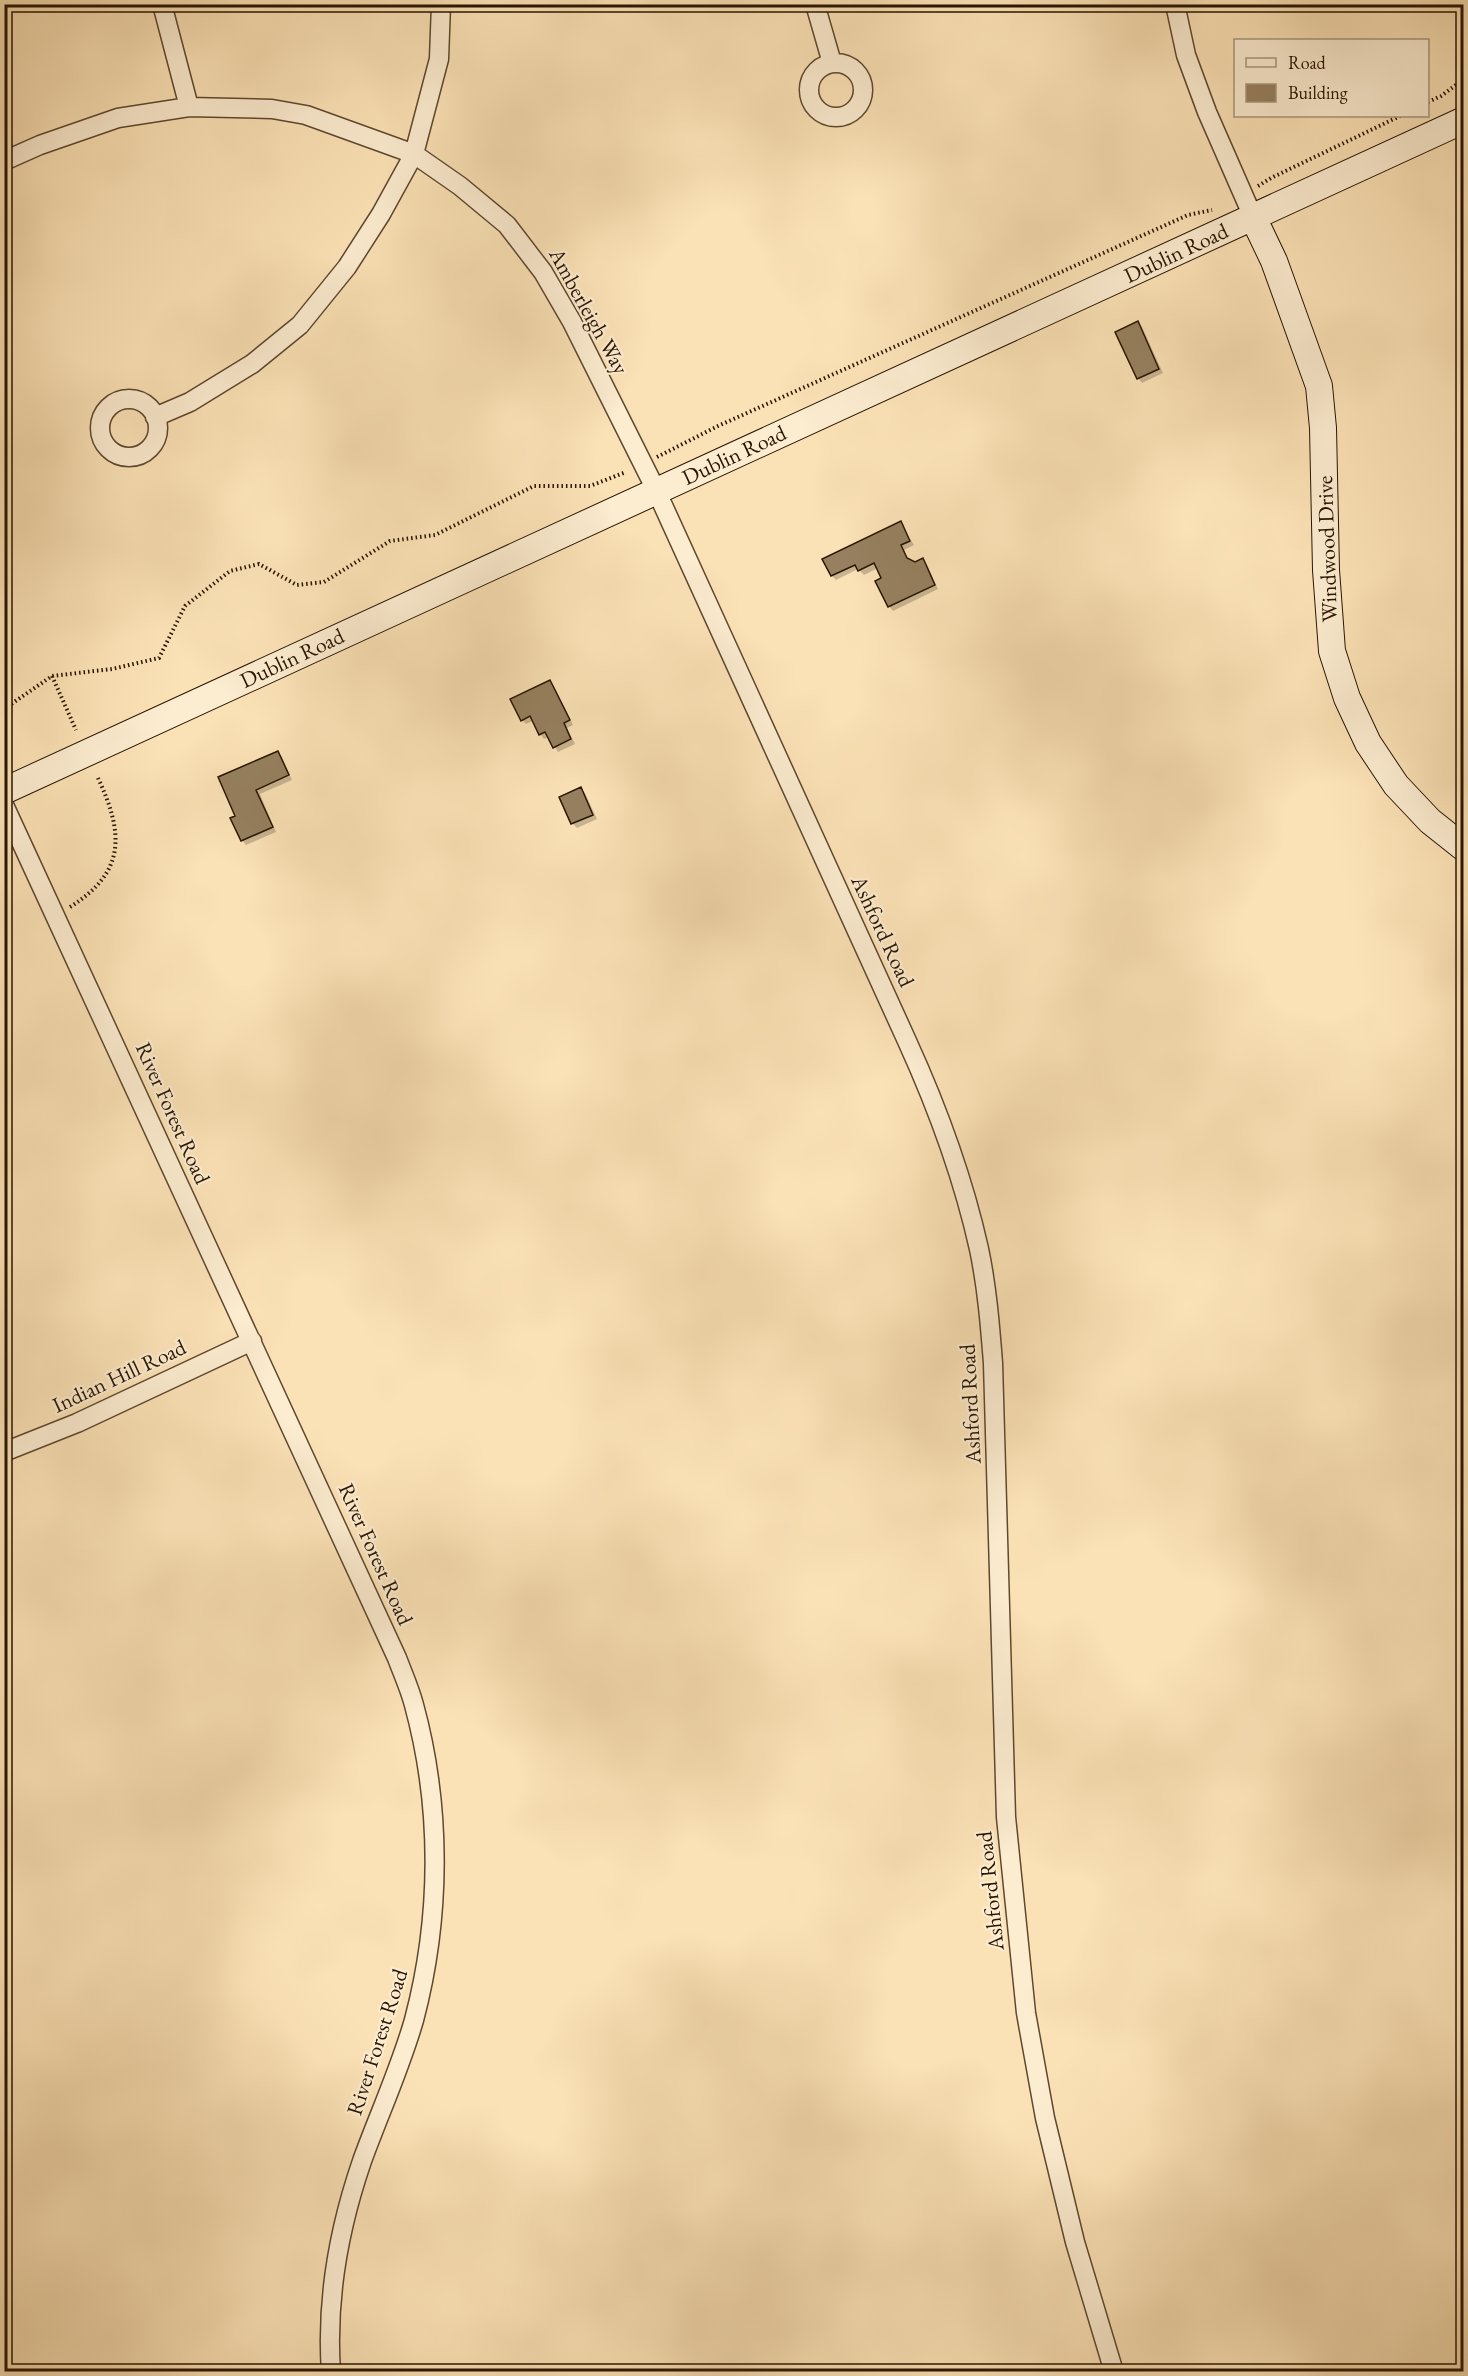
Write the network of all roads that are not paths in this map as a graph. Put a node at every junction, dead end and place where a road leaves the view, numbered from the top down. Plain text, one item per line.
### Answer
1 (162, 4) edge
2 (441, 4) edge
3 (815, 4) edge
4 (1174, 4) edge
5 (832, 63) dead end
6 (189, 107) junction
7 (1464, 120) edge
8 (414, 154) junction
9 (4, 161) edge
10 (1248, 207) junction
11 (155, 417) dead end
12 (656, 490) junction
13 (4, 791) edge
14 (4, 805) edge
15 (1464, 848) edge
16 (252, 1341) junction
17 (4, 1452) edge
18 (331, 2372) edge
19 (1114, 2372) edge

1 - 6 street
2 - 8 street
3 - 5 street
4 - 10 street
6 - 8 street, Amberleigh Way
6 - 9 street, Amberleigh Way
7 - 10 main road, Dublin Road
8 - 11 street
8 - 12 street, Amberleigh Way
10 - 12 main road, Dublin Road
10 - 15 main road, Windwood Drive
12 - 13 main road, Dublin Road
12 - 19 street, Ashford Road
14 - 16 street, River Forest Road
16 - 17 street, Indian Hill Road
16 - 18 street, River Forest Road

